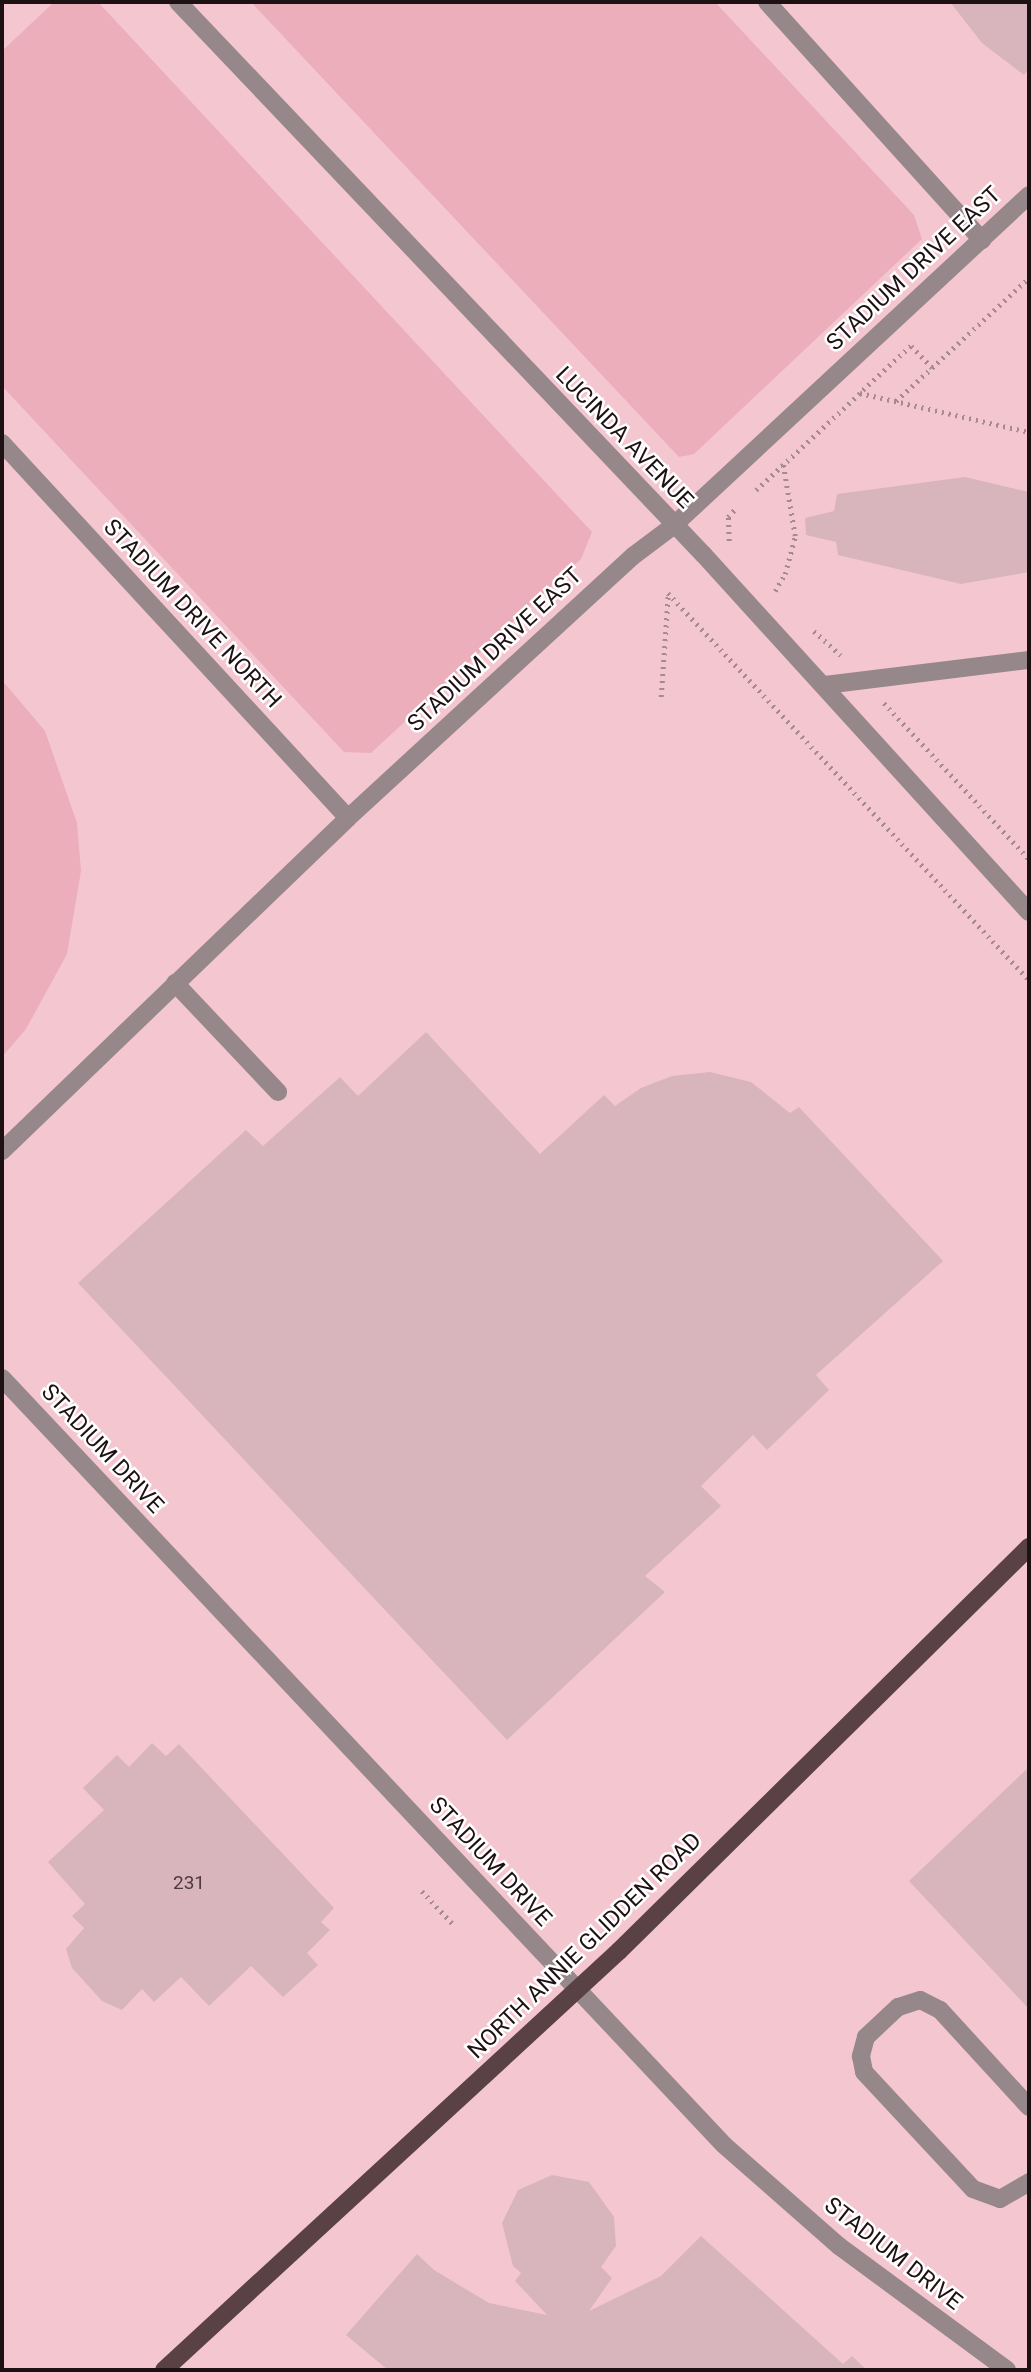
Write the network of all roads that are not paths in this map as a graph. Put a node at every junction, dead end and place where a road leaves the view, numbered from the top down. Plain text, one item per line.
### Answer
1 (178, 2) edge
2 (767, 2) edge
3 (1029, 195) edge
4 (982, 240) junction
5 (2, 443) edge
6 (673, 526) junction
7 (1029, 660) edge
8 (825, 685) junction
9 (348, 818) junction
10 (1029, 912) edge
11 (176, 983) junction
12 (278, 1092) dead end
13 (2, 1151) edge
14 (2, 1378) edge
15 (1029, 1547) edge
16 (577, 1990) junction
17 (1029, 2107) edge
18 (1029, 2182) edge
19 (164, 2370) edge
20 (1007, 2370) edge

1 - 6 street, LUCINDA AVENUE
2 - 4 street
3 - 4 street, STADIUM DRIVE EAST
4 - 6 street, STADIUM DRIVE EAST
5 - 9 street, STADIUM DRIVE NORTH
6 - 8 street, LUCINDA AVENUE
6 - 9 street, STADIUM DRIVE EAST
7 - 8 street
8 - 10 street, LUCINDA AVENUE
9 - 11 street, STADIUM DRIVE EAST
11 - 12 street
11 - 13 street, STADIUM DRIVE EAST
14 - 16 street, STADIUM DRIVE
15 - 16 main road, NORTH ANNIE GLIDDEN ROAD
16 - 19 main road, NORTH ANNIE GLIDDEN ROAD
16 - 20 street, STADIUM DRIVE
17 - 18 street

